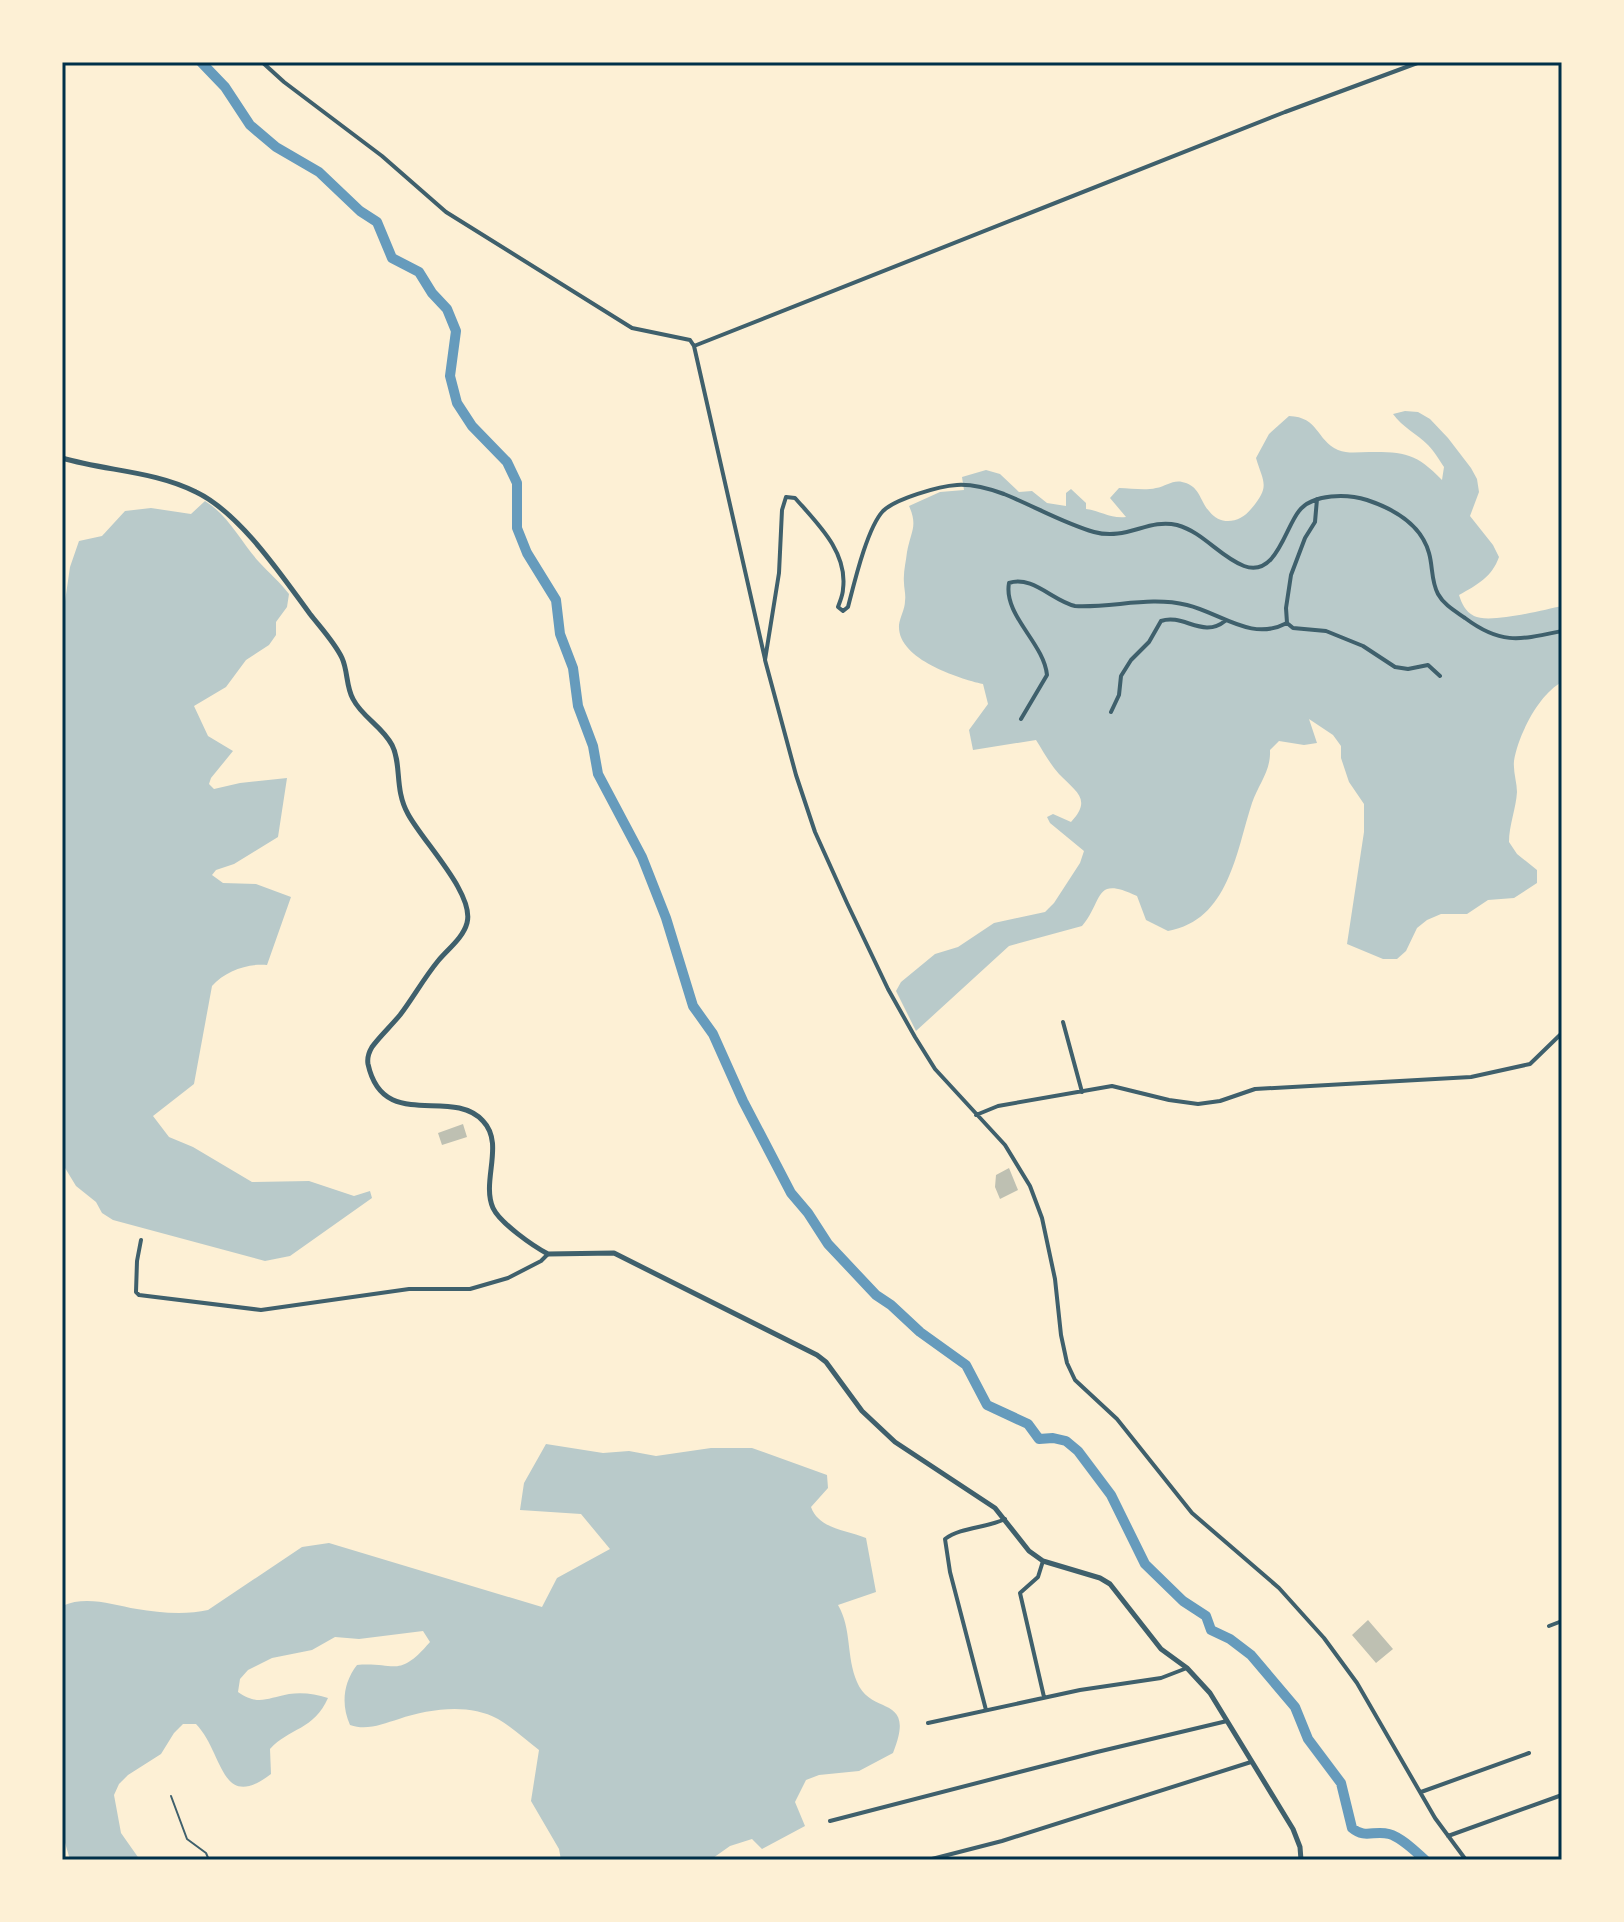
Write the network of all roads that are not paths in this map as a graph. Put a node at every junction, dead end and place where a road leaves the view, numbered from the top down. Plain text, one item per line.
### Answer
1 (262, 62) edge
2 (1420, 62) edge
3 (694, 346) junction
4 (62, 458) edge
5 (1317, 499) junction
6 (1225, 621) junction
7 (1287, 623) junction
8 (1562, 631) edge
9 (765, 660) junction
10 (1440, 676) dead end
11 (1111, 712) dead end
12 (1021, 719) dead end
13 (1063, 1022) dead end
14 (1561, 1033) edge
15 (1082, 1092) junction
16 (976, 1115) junction
17 (141, 1240) dead end
18 (548, 1254) junction
19 (1005, 1519) junction
20 (1043, 1561) junction
21 (1562, 1621) edge
22 (1549, 1626) dead end
23 (1187, 1668) junction
24 (1044, 1697) junction
25 (986, 1710) junction
26 (1227, 1721) junction
27 (928, 1723) dead end
28 (1529, 1753) dead end
29 (1253, 1762) junction
30 (1421, 1792) junction
31 (1562, 1795) edge
32 (171, 1796) dead end
33 (830, 1821) dead end
34 (1448, 1836) junction
35 (209, 1860) edge
36 (928, 1860) edge
37 (1301, 1860) edge
38 (1466, 1860) edge

1 - 3 street
2 - 3 street
3 - 9 street
4 - 18 street
5 - 7 street
5 - 8 street
5 - 9 street
6 - 7 street
6 - 11 street
6 - 12 street
7 - 10 street
9 - 16 street
13 - 15 street
14 - 15 street
15 - 16 street
16 - 30 street
17 - 18 street
18 - 19 street
19 - 20 street
19 - 25 street
20 - 23 street
20 - 24 street
21 - 22 street
23 - 24 street
23 - 26 street
24 - 25 street
25 - 27 street
26 - 29 street
26 - 33 street
28 - 30 street
29 - 36 street
29 - 37 street
30 - 34 street
31 - 34 street
32 - 35 lane
34 - 38 street

